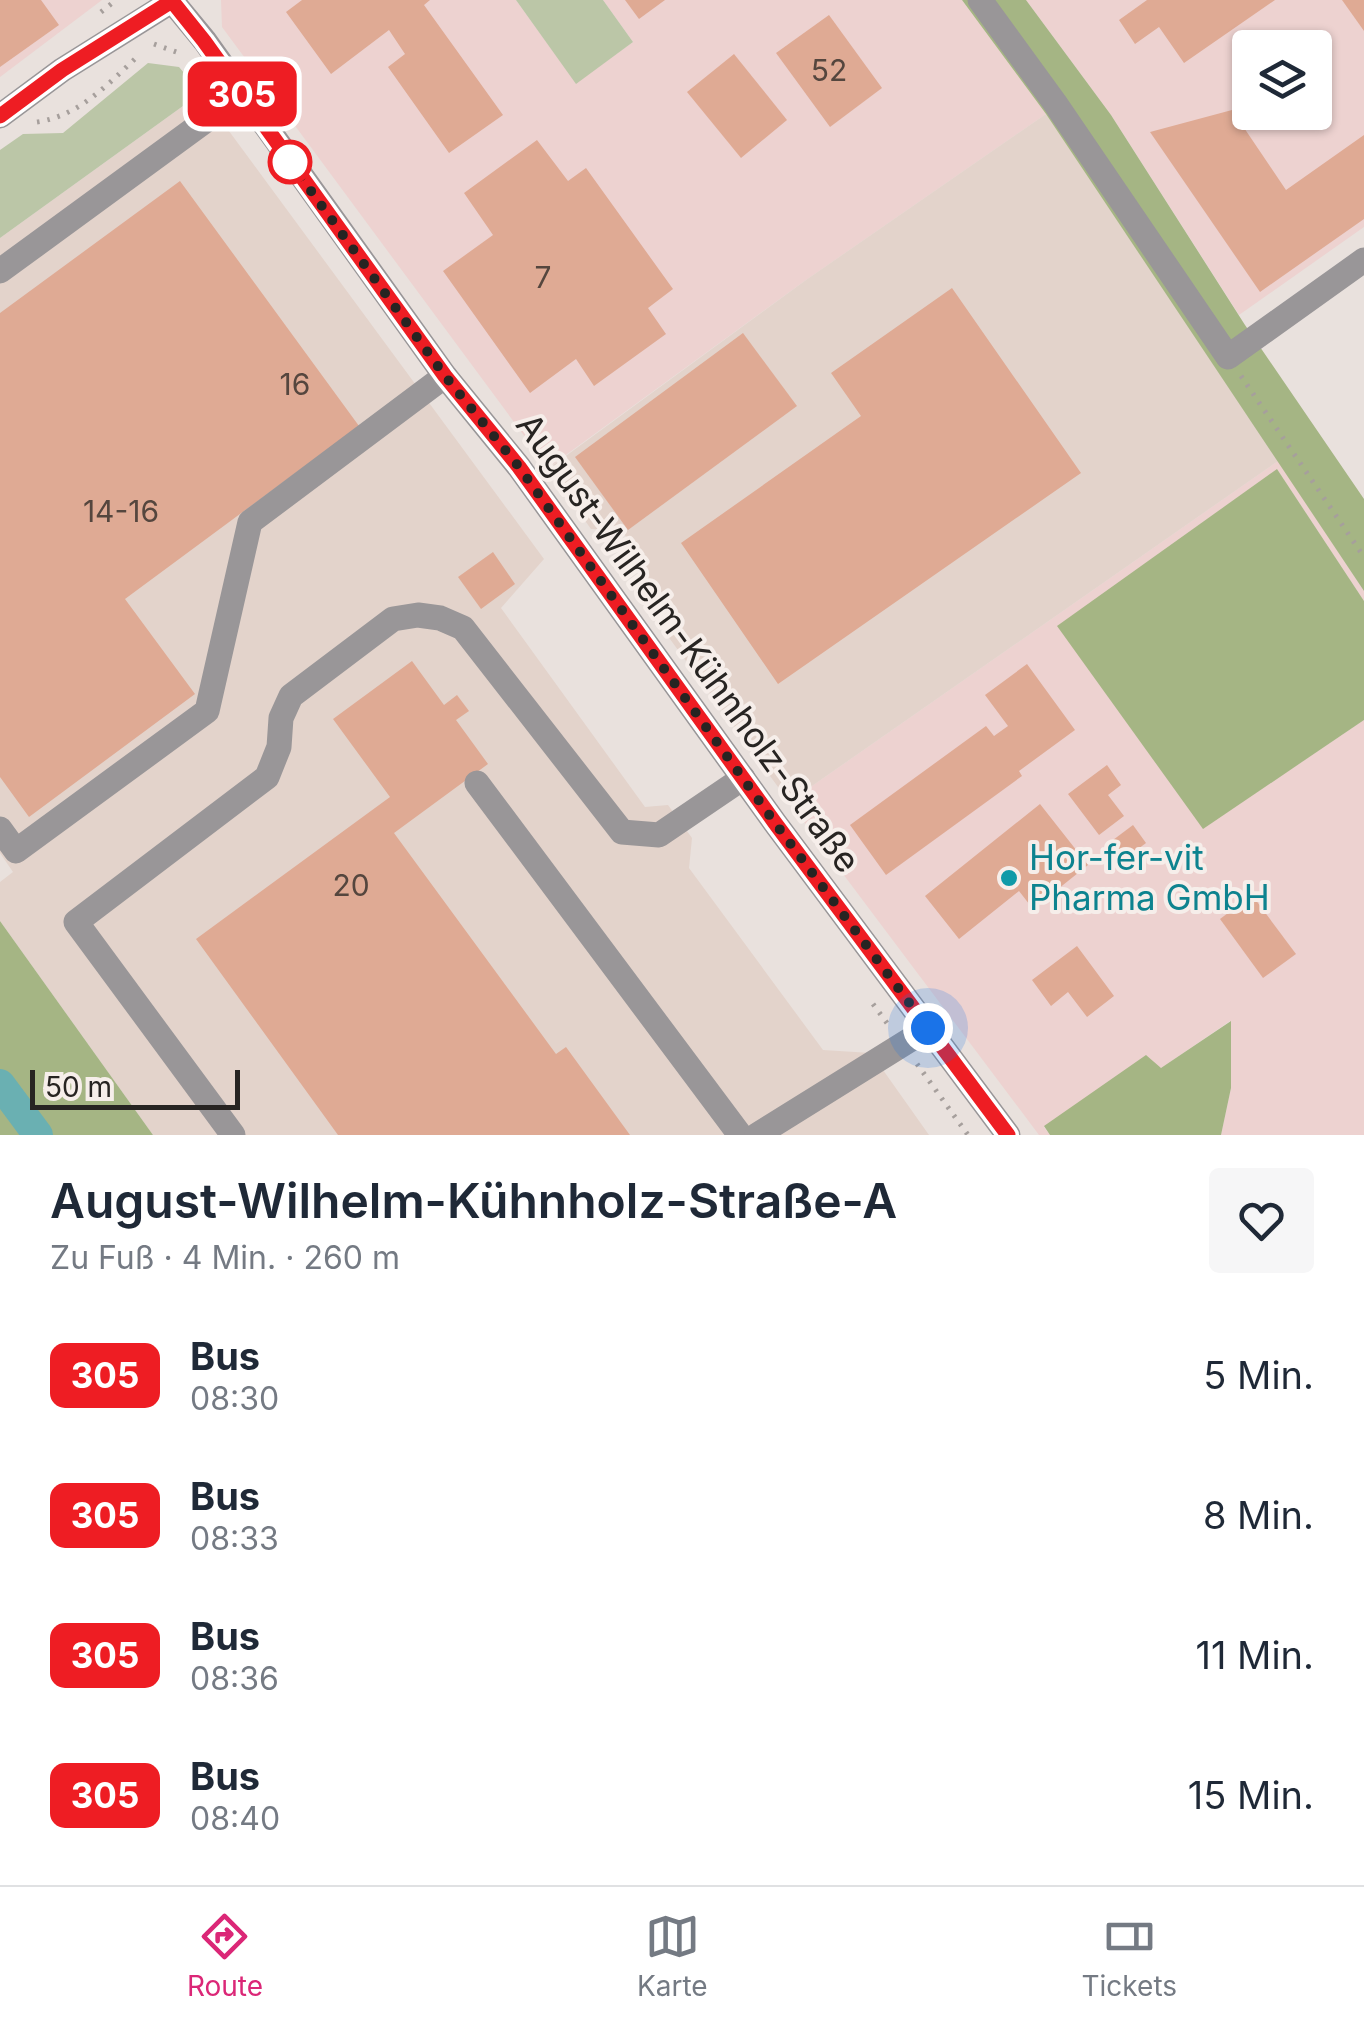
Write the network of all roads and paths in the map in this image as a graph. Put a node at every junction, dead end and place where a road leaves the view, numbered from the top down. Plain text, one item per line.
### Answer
1 (980, 0) edge
2 (159, 4) edge
3 (138, 56) dead end
4 (242, 94) junction
5 (12, 120) edge
6 (1364, 260) edge
7 (0, 271) edge
8 (1228, 357) junction
9 (445, 376) junction
10 (1364, 556) edge
11 (743, 778) junction
12 (477, 783) dead end
13 (0, 830) edge
14 (928, 1028) junction
15 (233, 1135) edge
16 (740, 1135) edge
17 (757, 1135) edge
18 (1008, 1135) edge

1 - 8 street
2 - 4 street, August-Wilhelm-Kühnholz-Straße
2 - 5 street
3 - 5 path
4 - 7 street
4 - 9 street, August-Wilhelm-Kühnholz-Straße
6 - 8 street
8 - 10 path
9 - 11 street, August-Wilhelm-Kühnholz-Straße
9 - 13 street
11 - 14 street, August-Wilhelm-Kühnholz-Straße
11 - 15 street
12 - 16 street
14 - 17 street
14 - 18 street, August-Wilhelm-Kühnholz-Straße

